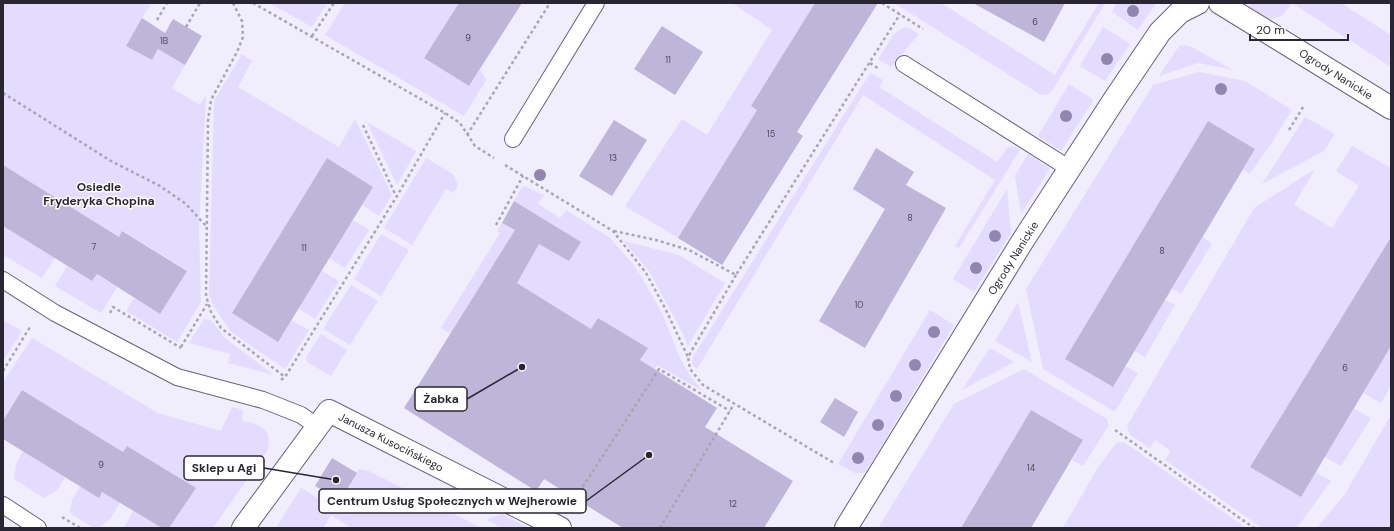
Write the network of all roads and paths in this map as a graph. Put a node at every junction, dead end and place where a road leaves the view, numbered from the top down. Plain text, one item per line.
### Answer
1 (167, 3) edge
2 (200, 3) edge
3 (233, 3) edge
4 (253, 3) edge
5 (334, 3) edge
6 (550, 3) edge
7 (596, 3) edge
8 (882, 3) edge
9 (1198, 3) edge
10 (1220, 3) edge
11 (900, 14) junction
12 (157, 20) dead end
13 (186, 27) dead end
14 (923, 29) dead end
15 (312, 36) junction
16 (904, 64) dead end
17 (3, 93) edge
18 (1303, 107) dead end
19 (1391, 108) edge
20 (445, 113) junction
21 (363, 125) dead end
22 (1289, 130) dead end
23 (467, 135) junction
24 (513, 139) dead end
25 (1070, 169) junction
26 (523, 176) junction
27 (397, 196) junction
28 (496, 225) dead end
29 (207, 228) junction
30 (613, 230) junction
31 (736, 275) junction
32 (3, 280) edge
33 (207, 304) junction
34 (43, 306) junction
35 (109, 314) dead end
36 (181, 348) junction
37 (179, 351) dead end
38 (688, 357) junction
39 (3, 371) edge
40 (734, 404) junction
41 (730, 411) junction
42 (318, 427) junction
43 (1115, 430) dead end
44 (834, 463) dead end
45 (3, 505) edge
46 (570, 508) dead end
47 (38, 528) edge
48 (243, 528) edge
49 (560, 528) edge
50 (660, 528) edge
51 (846, 528) edge
52 (1254, 528) edge

1 - 12 path
2 - 13 path
3 - 29 path
4 - 15 path
5 - 15 path
6 - 23 path
7 - 24 lane
8 - 11 path
9 - 25 street, Ogrody Nanickie
10 - 19 street, Ogrody Nanickie
11 - 14 path
11 - 31 path
15 - 20 path
16 - 25 lane
17 - 29 path
18 - 22 path
20 - 23 path
20 - 27 path
21 - 27 path
23 - 26 path
25 - 51 street, Ogrody Nanickie
26 - 28 path
26 - 30 path
27 - 33 path
29 - 33 path
30 - 31 path
30 - 38 path
31 - 38 path
32 - 34 lane
33 - 36 path
34 - 39 path
34 - 42 lane
35 - 36 path
36 - 37 path
38 - 40 path
40 - 41 path
40 - 44 path
41 - 46 path
41 - 50 path
42 - 48 street, Janusza Kusocińskiego
42 - 49 street, Janusza Kusocińskiego
43 - 52 path
45 - 47 lane

